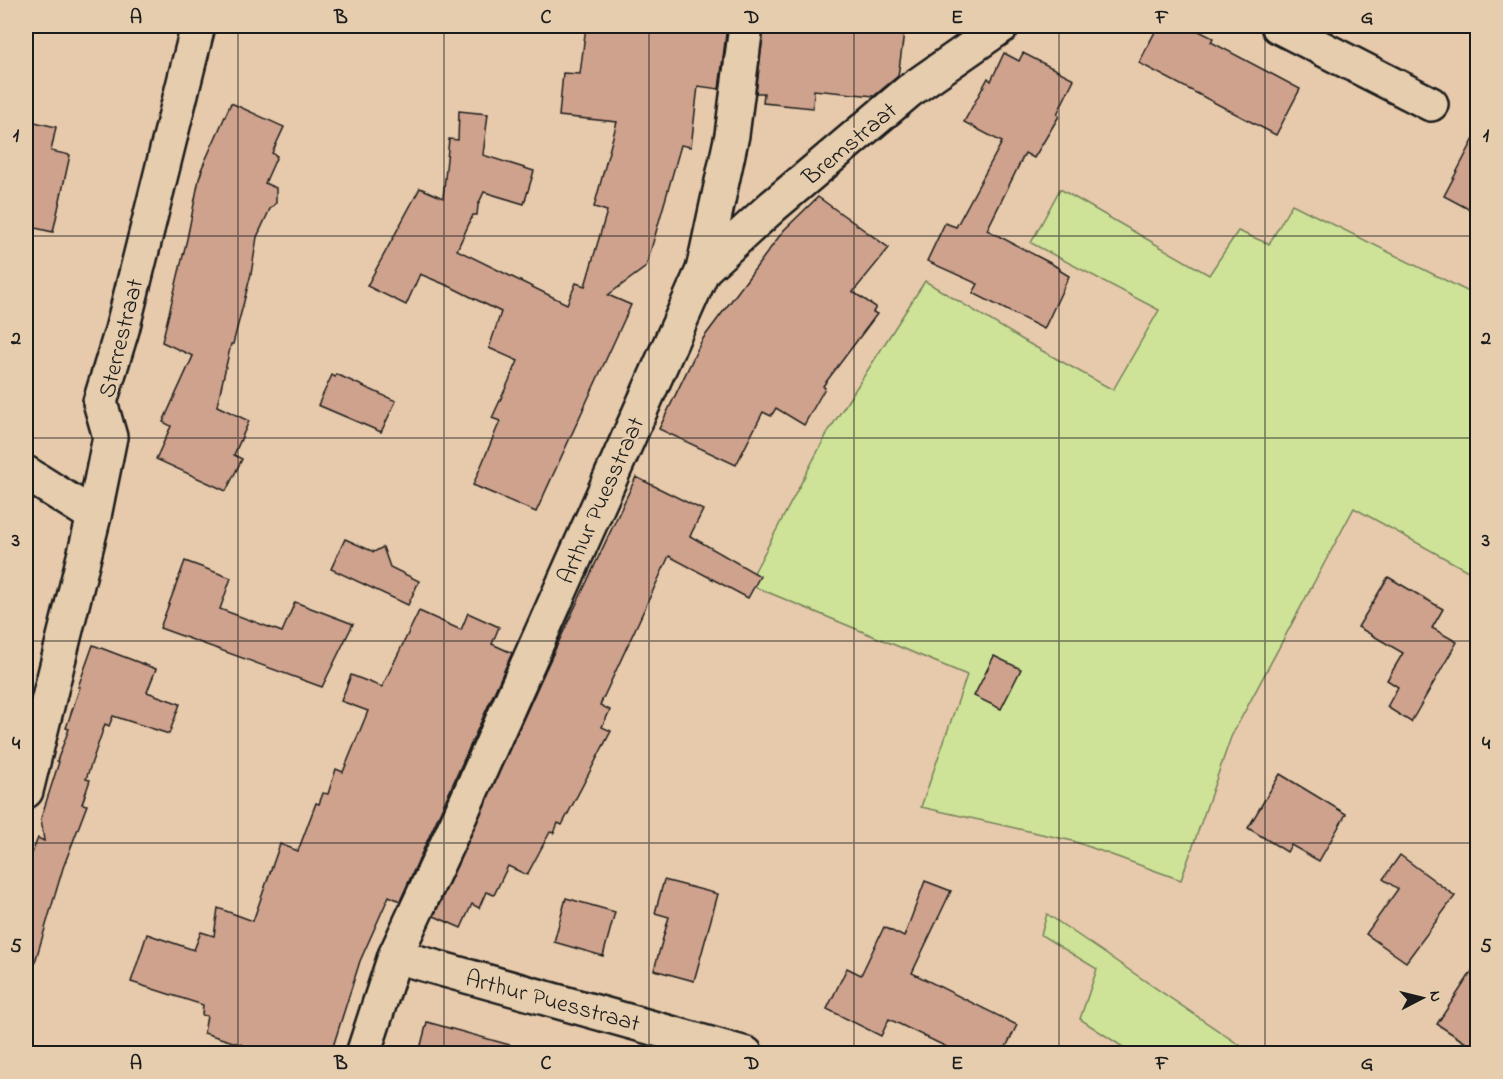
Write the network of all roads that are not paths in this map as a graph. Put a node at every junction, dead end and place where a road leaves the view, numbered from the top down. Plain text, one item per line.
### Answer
1 (198, 26) edge
2 (746, 26) edge
3 (1002, 26) edge
4 (1278, 26) edge
5 (1431, 104) dead end
6 (703, 270) junction
7 (26, 473) edge
8 (94, 516) junction
9 (26, 791) edge
10 (395, 956) junction
11 (363, 1053) edge
12 (746, 1053) edge

1 - 8 street, Sterrestraat
2 - 6 street, Arthur Puesstraat
3 - 6 street, Bremstraat
4 - 5 street
6 - 10 street, Arthur Puesstraat
7 - 8 street
8 - 9 street, Sterrestraat
10 - 11 street, Arthur Puesstraat
10 - 12 street, Arthur Puesstraat

